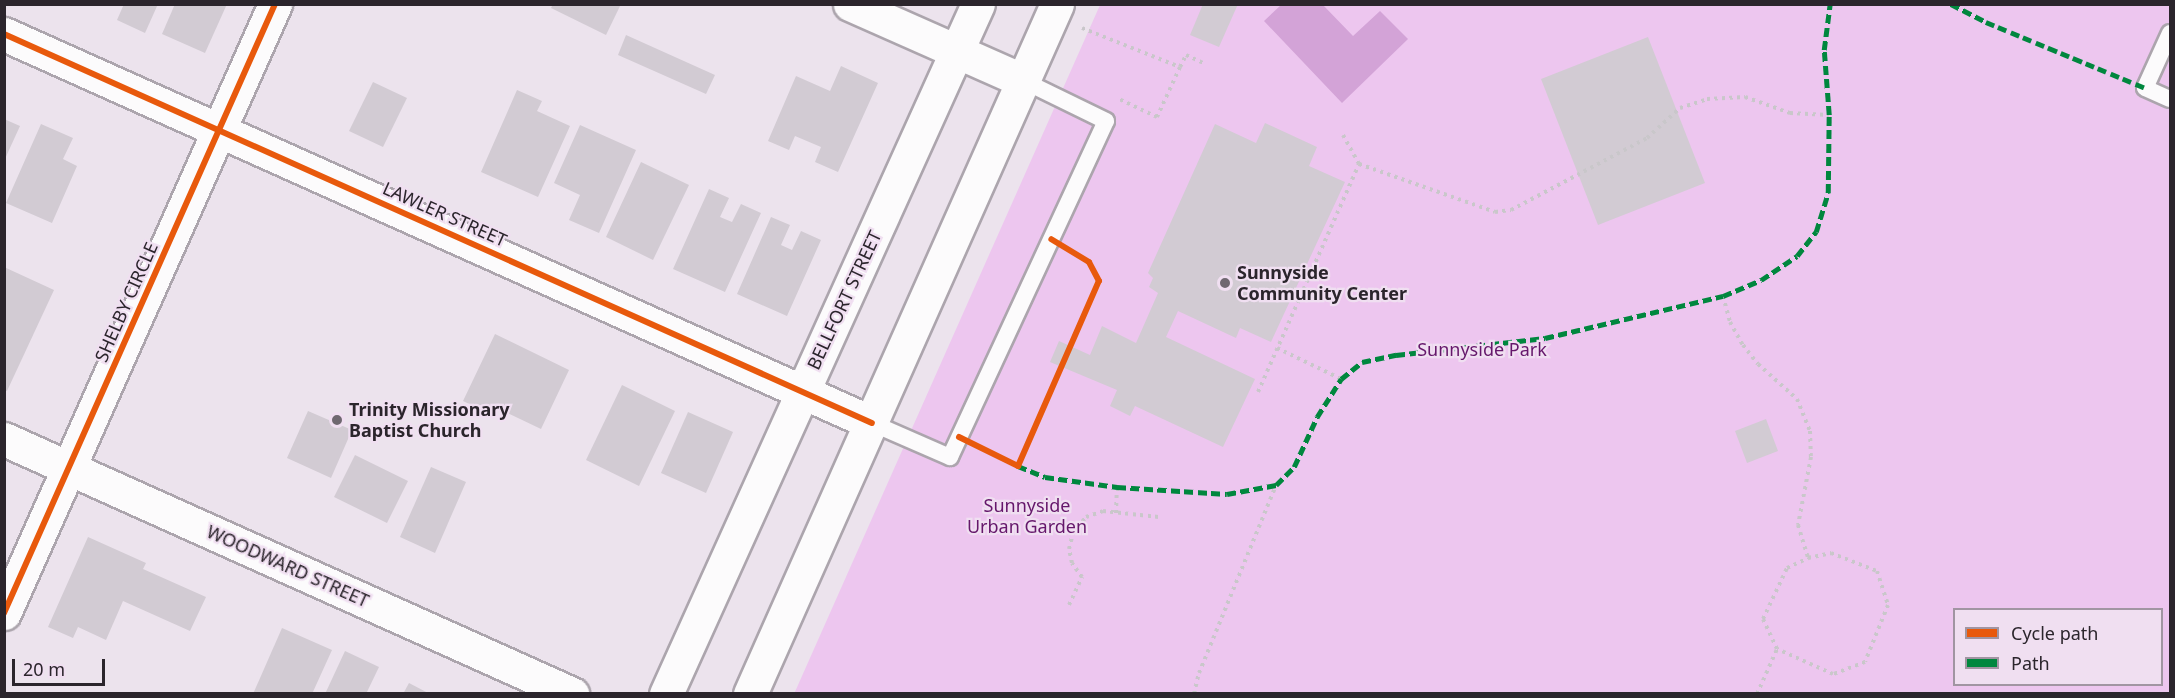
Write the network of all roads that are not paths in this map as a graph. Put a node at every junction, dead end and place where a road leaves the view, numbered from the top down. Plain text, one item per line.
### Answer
1 (275, 4) edge
2 (850, 4) edge
3 (978, 4) edge
4 (1057, 4) edge
5 (2170, 33) edge
6 (4, 34) edge
7 (957, 52) junction
8 (1024, 81) junction
9 (2170, 99) edge
10 (220, 129) junction
11 (802, 392) junction
12 (872, 423) junction
13 (4, 439) edge
14 (69, 467) junction
15 (4, 613) edge
16 (572, 693) edge
17 (666, 693) edge
18 (750, 693) edge

1 - 10 street, SHELBY CIRCLE
2 - 7 street
3 - 7 street, BELLFORT STREET
4 - 8 street
5 - 9 lane
6 - 10 street, LAWLER STREET
7 - 8 street
7 - 11 street, BELLFORT STREET
8 - 12 street
8 - 12 lane
10 - 11 street, LAWLER STREET
10 - 14 street, SHELBY CIRCLE
11 - 12 street, LAWLER STREET
11 - 17 street, BELLFORT STREET
12 - 18 street
13 - 14 street, WOODWARD STREET
14 - 15 street, SHELBY CIRCLE
14 - 16 street, WOODWARD STREET

